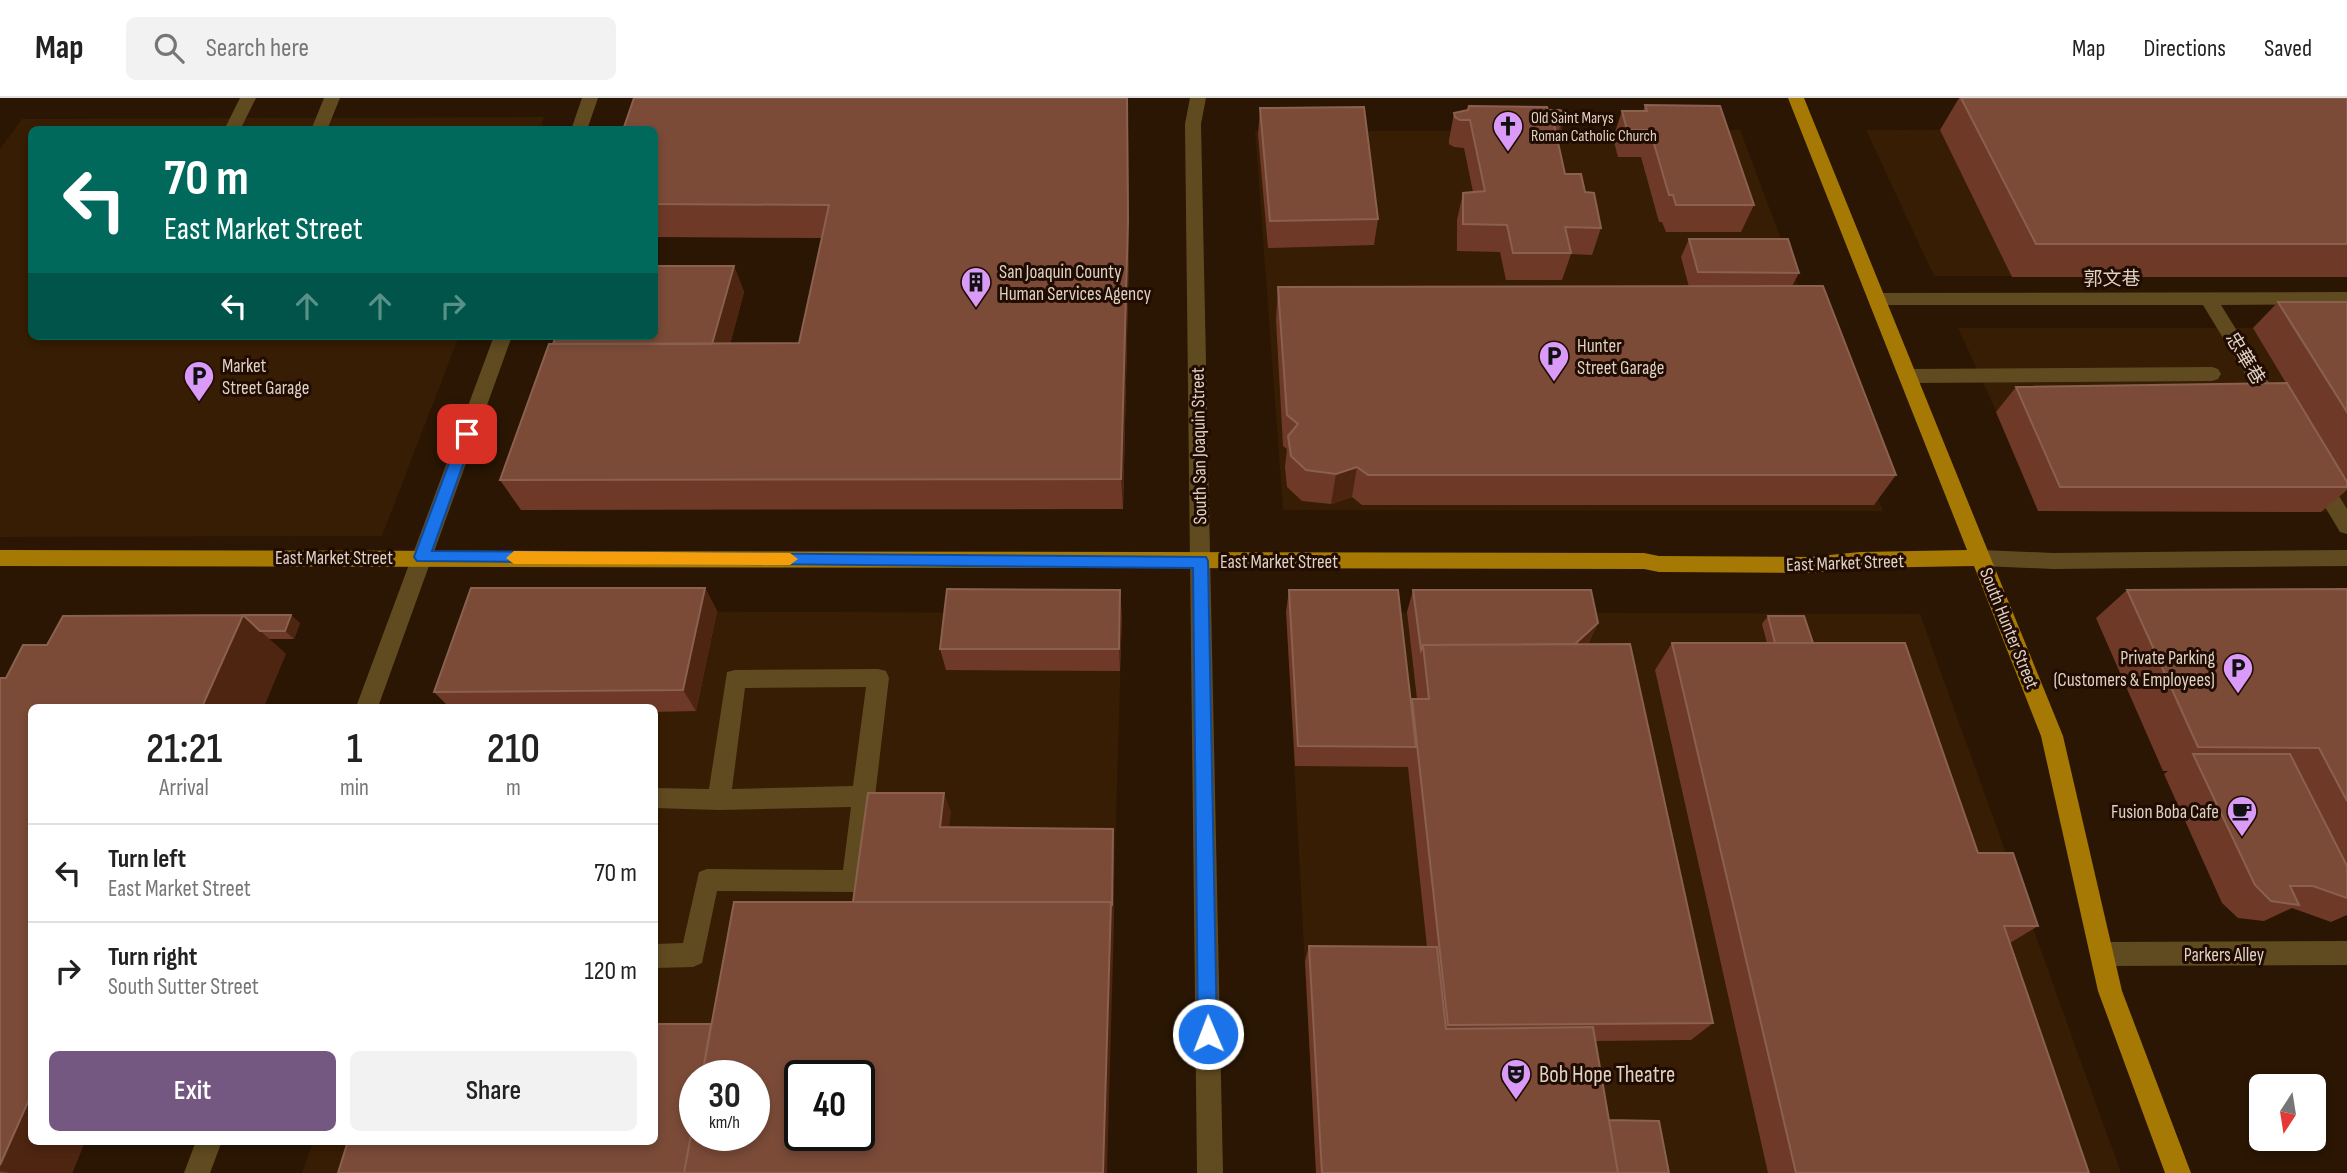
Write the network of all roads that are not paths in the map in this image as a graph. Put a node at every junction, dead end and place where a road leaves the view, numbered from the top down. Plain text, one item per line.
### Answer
1 (248, 98) edge
2 (332, 98) edge
3 (590, 98) edge
4 (1198, 98) edge
5 (1796, 98) edge
6 (234, 126) edge
7 (321, 126) edge
8 (580, 126) edge
9 (2347, 298) edge
10 (1877, 299) junction
11 (2210, 299) junction
12 (502, 340) edge
13 (2212, 374) dead end
14 (1908, 376) junction
15 (2285, 424) edge
16 (2306, 458) edge
17 (2347, 526) edge
18 (422, 557) junction
19 (0, 558) edge
20 (1982, 558) junction
21 (2347, 558) edge
22 (1200, 561) junction
23 (368, 704) edge
24 (863, 796) junction
25 (658, 798) edge
26 (719, 800) junction
27 (2347, 953) edge
28 (2102, 954) junction
29 (658, 956) edge
30 (208, 1145) edge
31 (197, 1173) edge
32 (1210, 1173) edge
33 (2178, 1173) edge

1 - 6 street
2 - 7 street
3 - 8 street
4 - 22 street, South San Joaquin Street
5 - 10 main road, South Hunter Street
9 - 11 street, 郭文巷
10 - 11 street, 郭文巷
10 - 14 main road, South Hunter Street
11 - 15 street, 忠華巷
12 - 18 street
13 - 14 street
14 - 20 main road, South Hunter Street
16 - 17 street
18 - 19 main road, East Market Street
18 - 22 main road, East Market Street
18 - 23 street
20 - 21 street, East Market Street
20 - 22 main road, East Market Street
20 - 28 main road, South Hunter Street
22 - 32 street, South San Joaquin Street
24 - 26 street
24 - 26 street
24 - 29 street
25 - 26 street
27 - 28 street, Parkers Alley
28 - 33 main road, South Hunter Street
30 - 31 street

